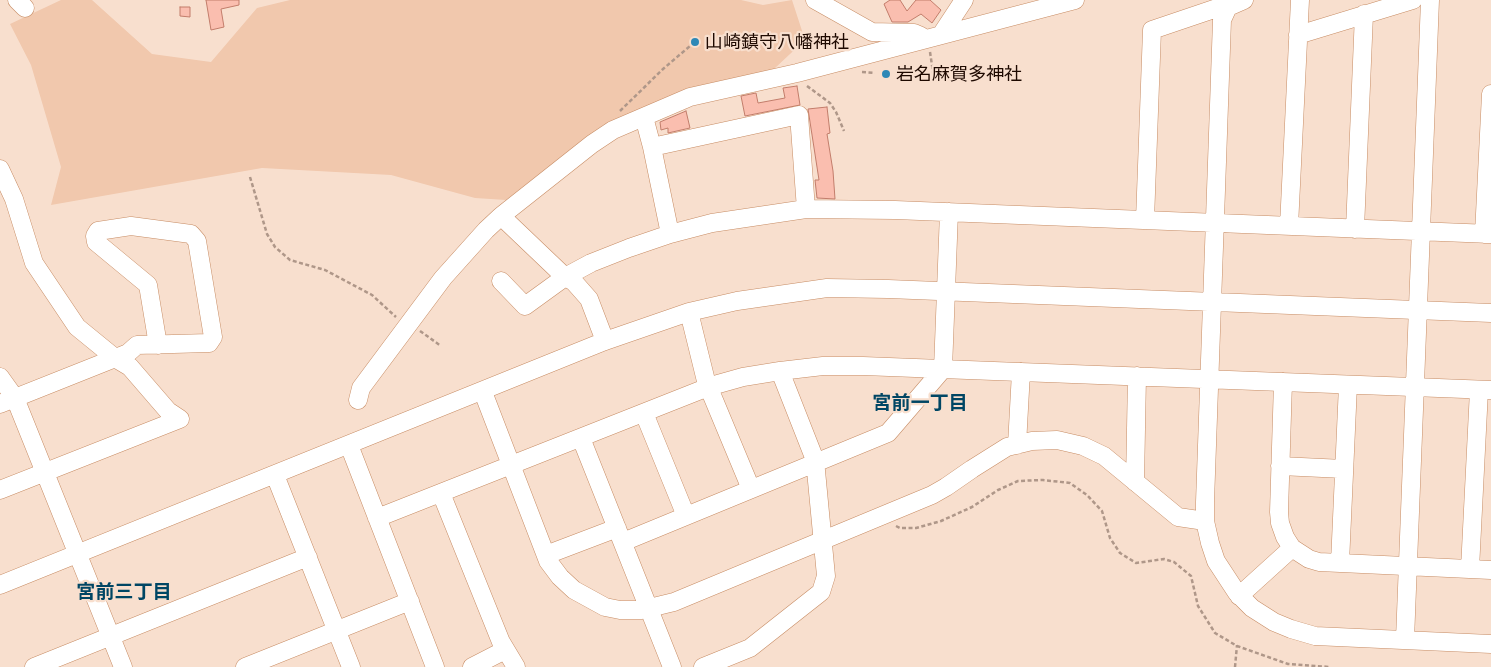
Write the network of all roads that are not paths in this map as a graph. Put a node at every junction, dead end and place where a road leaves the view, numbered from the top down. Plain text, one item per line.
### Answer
1 (815, 0) edge
2 (964, 0) edge
3 (1075, 0) edge
4 (1244, 0) edge
5 (1300, 0) edge
6 (1413, 0) edge
7 (1430, 0) edge
8 (1228, 8) junction
9 (1364, 14) junction
10 (1298, 35) junction
11 (931, 37) junction
12 (1491, 94) edge
13 (644, 117) junction
14 (652, 147) junction
15 (0, 169) edge
16 (806, 209) junction
17 (949, 212) junction
18 (501, 216) junction
19 (1145, 220) junction
20 (1215, 223) junction
21 (1289, 226) junction
22 (1355, 229) junction
23 (1421, 232) junction
24 (670, 234) junction
25 (1487, 234) edge
26 (565, 276) junction
27 (501, 280) dead end
28 (946, 291) junction
29 (1212, 303) junction
30 (1418, 311) junction
31 (688, 312) junction
32 (1491, 313) edge
33 (605, 341) junction
34 (158, 345) junction
35 (115, 358) junction
36 (944, 369) junction
37 (780, 371) junction
38 (1021, 372) junction
39 (1137, 376) junction
40 (0, 377) edge
41 (1209, 379) junction
42 (1283, 382) junction
43 (1348, 385) junction
44 (708, 387) junction
45 (1415, 388) junction
46 (1485, 390) edge
47 (482, 392) junction
48 (358, 400) dead end
49 (8, 401) edge
50 (644, 413) junction
51 (581, 438) junction
52 (1017, 444) junction
53 (349, 445) junction
54 (815, 463) junction
55 (511, 466) junction
56 (1280, 466) junction
57 (1344, 469) junction
58 (45, 472) junction
59 (275, 475) junction
60 (1135, 482) junction
61 (0, 490) edge
62 (750, 490) junction
63 (441, 493) junction
64 (686, 516) junction
65 (377, 518) junction
66 (1205, 521) junction
67 (620, 535) junction
68 (823, 540) junction
69 (1292, 548) junction
70 (78, 554) junction
71 (546, 555) junction
72 (308, 557) junction
73 (1340, 563) junction
74 (1408, 566) junction
75 (1470, 570) junction
76 (1491, 570) edge
77 (0, 585) edge
78 (1239, 596) junction
79 (410, 601) junction
80 (649, 608) junction
81 (337, 630) junction
82 (111, 636) junction
83 (1405, 640) junction
84 (1491, 644) edge
85 (505, 650) junction
86 (34, 667) edge
87 (123, 667) edge
88 (245, 667) edge
89 (351, 667) edge
90 (435, 667) edge
91 (472, 667) edge
92 (516, 667) edge
93 (672, 667) edge
94 (703, 667) edge

1 - 11 street
2 - 11 street
3 - 11 street
4 - 8 street
5 - 10 street
6 - 9 street
7 - 23 street
8 - 19 street
8 - 20 street
9 - 10 street
9 - 22 street
10 - 21 street
11 - 13 street
12 - 25 street
13 - 14 street
13 - 18 street
14 - 16 street
14 - 24 street
15 - 35 street
16 - 17 street
16 - 24 street
17 - 19 street
17 - 28 street
18 - 26 street
18 - 48 street
19 - 20 street
20 - 21 street
20 - 29 street
21 - 22 street
22 - 23 street
23 - 25 street
23 - 30 street
24 - 26 street
26 - 27 street
26 - 33 street
28 - 29 street
28 - 31 street
28 - 36 street
29 - 30 street
29 - 41 street
30 - 32 street
30 - 45 street
31 - 33 street
31 - 44 street
33 - 47 street
34 - 34 street
34 - 35 street
35 - 49 street
35 - 58 street
36 - 37 street
36 - 38 street
36 - 54 street
37 - 44 street
37 - 54 street
38 - 39 street
38 - 52 street
39 - 41 street
39 - 60 street
40 - 49 street
41 - 42 street
41 - 66 street
42 - 43 street
42 - 56 street
43 - 45 street
43 - 57 street
44 - 50 street
44 - 62 street
45 - 46 street
45 - 74 street
46 - 75 street
47 - 53 street
47 - 55 street
49 - 58 street
50 - 51 street
50 - 64 street
51 - 55 street
51 - 67 street
52 - 60 street
52 - 68 street
53 - 59 street
53 - 65 street
54 - 62 street
54 - 68 street
55 - 63 street
55 - 71 street
56 - 57 street
56 - 69 street
57 - 73 street
58 - 61 street
58 - 70 street
59 - 70 street
59 - 72 street
60 - 66 street
62 - 64 street
63 - 65 street
63 - 85 street
64 - 67 street
65 - 79 street
66 - 78 street
67 - 71 street
67 - 80 street
68 - 80 street
68 - 94 street
69 - 73 street
69 - 78 street
70 - 77 street
70 - 82 street
71 - 80 street
72 - 81 street
72 - 82 street
73 - 74 street
74 - 75 street
74 - 83 street
75 - 76 street
78 - 83 street
79 - 81 street
79 - 90 street
80 - 93 street
81 - 88 street
81 - 89 street
82 - 86 street
82 - 87 street
83 - 84 street
85 - 91 street
85 - 92 street

